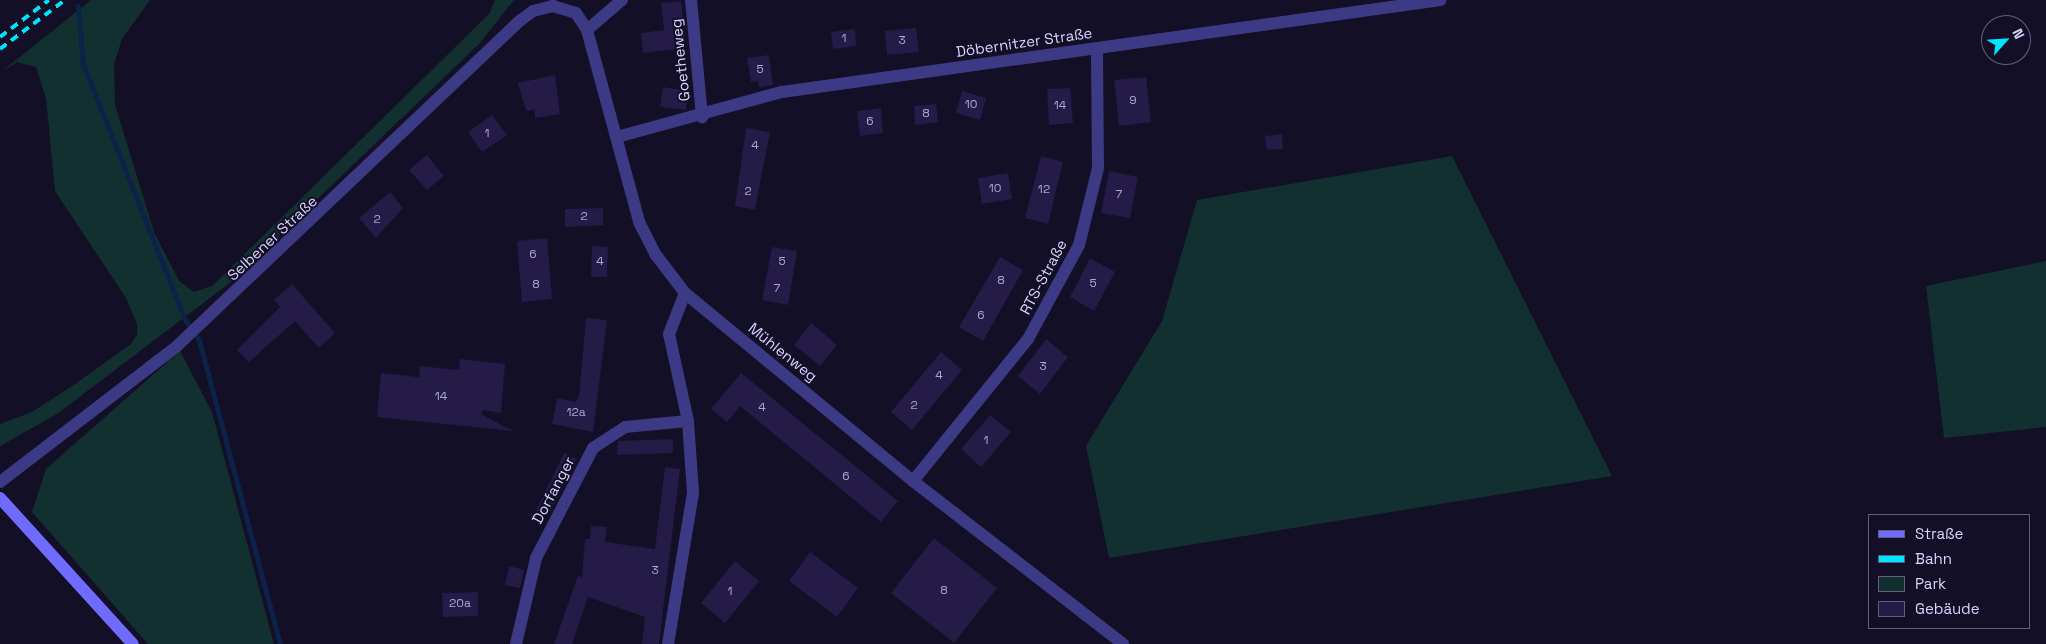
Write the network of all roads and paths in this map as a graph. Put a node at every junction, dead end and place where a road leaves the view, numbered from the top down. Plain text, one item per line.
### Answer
1 (622, 0) edge
2 (691, 0) edge
3 (1441, 0) edge
4 (552, 3) edge
5 (587, 30) junction
6 (1097, 49) junction
7 (702, 117) junction
8 (617, 137) junction
9 (685, 293) junction
10 (688, 421) junction
11 (913, 481) junction
12 (0, 482) edge
13 (0, 498) edge
14 (132, 644) edge
15 (516, 644) edge
16 (668, 644) edge
17 (1123, 644) edge

1 - 5 street
2 - 7 street, Goetheweg
3 - 6 street, Döbernitzer Straße
4 - 5 street, Mühlenweg
4 - 12 street, Selbener Straße
5 - 8 street, Mühlenweg
6 - 7 street, Döbernitzer Straße
6 - 11 street, RTS-Straße
7 - 8 street, Döbernitzer Straße
8 - 9 street, Mühlenweg
9 - 10 street
9 - 11 street, Mühlenweg
10 - 15 street, Dorfanger
10 - 16 street
11 - 17 street, Mühlenweg
13 - 14 main road

